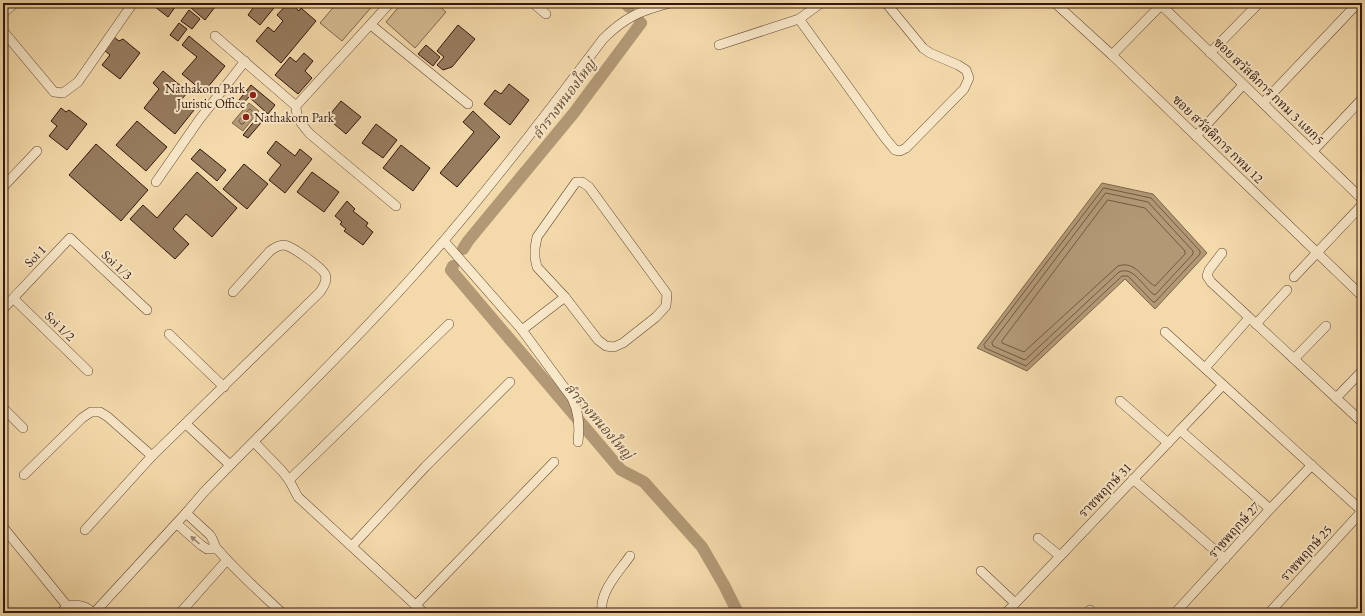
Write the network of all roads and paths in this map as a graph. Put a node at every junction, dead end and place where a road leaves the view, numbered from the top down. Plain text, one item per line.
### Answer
1 (15, 3) edge
2 (133, 3) edge
3 (390, 3) edge
4 (533, 3) edge
5 (670, 3) edge
6 (822, 3) edge
7 (886, 3) edge
8 (1054, 3) edge
9 (1259, 3) edge
10 (1358, 3) edge
11 (1161, 4) edge
12 (3, 13) edge
13 (546, 14) dead end
14 (799, 20) junction
15 (371, 25) junction
16 (3, 31) edge
17 (215, 36) dead end
18 (719, 45) dead end
19 (1210, 53) junction
20 (1112, 55) junction
21 (245, 61) junction
22 (1243, 85) junction
23 (1362, 99) edge
24 (1263, 103) junction
25 (468, 104) dead end
26 (296, 106) junction
27 (1196, 136) junction
28 (37, 151) dead end
29 (1313, 151) junction
30 (156, 182) dead end
31 (3, 187) edge
32 (1362, 199) edge
33 (1362, 205) edge
34 (396, 206) dead end
35 (70, 238) joint
36 (444, 241) junction
37 (1317, 252) junction
38 (1222, 253) dead end
39 (1294, 277) dead end
40 (1287, 290) dead end
41 (233, 292) dead end
42 (1362, 296) edge
43 (565, 297) junction
44 (14, 299) junction
45 (3, 310) edge
46 (147, 310) dead end
47 (1253, 321) junction
48 (449, 324) dead end
49 (1326, 326) dead end
50 (522, 330) junction
51 (1165, 332) dead end
52 (169, 334) dead end
53 (1294, 359) junction
54 (1205, 368) junction
55 (88, 371) dead end
56 (1362, 371) edge
57 (510, 382) dead end
58 (1223, 385) junction
59 (224, 387) junction
60 (1336, 398) junction
61 (1120, 401) dead end
62 (3, 408) edge
63 (1362, 422) edge
64 (186, 424) junction
65 (23, 428) dead end
66 (1180, 430) junction
67 (254, 442) junction
68 (578, 442) dead end
69 (1168, 443) junction
70 (152, 456) junction
71 (554, 462) dead end
72 (1312, 465) junction
73 (230, 466) junction
74 (24, 475) dead end
75 (1133, 479) junction
76 (289, 480) junction
77 (1270, 509) junction
78 (1362, 511) edge
79 (186, 513) junction
80 (177, 524) junction
81 (3, 527) edge
82 (85, 530) dead end
83 (1038, 538) dead end
84 (352, 546) junction
85 (217, 549) junction
86 (630, 556) dead end
87 (1060, 556) junction
88 (227, 560) junction
89 (1225, 560) junction
90 (981, 572) dead end
91 (1015, 603) junction
92 (416, 605) junction
93 (68, 607) junction
94 (1362, 610) edge
95 (61, 613) edge
96 (93, 613) edge
97 (180, 613) edge
98 (282, 613) edge
99 (424, 613) edge
100 (602, 613) edge
101 (1006, 613) edge
102 (1175, 613) edge
103 (1269, 613) edge
104 (1359, 613) edge

1 - 12 street
2 - 16 street
3 - 15 street
4 - 13 street
5 - 36 street
6 - 14 street
7 - 14 street
8 - 20 street, ซอย สวัสดิการ กทม 12
9 - 19 street
10 - 24 street
11 - 19 street, ซอย สวัสดิการ กทม 3 แยก5
11 - 20 street
14 - 18 street
15 - 25 street
15 - 26 street
17 - 21 street
19 - 22 street, ซอย สวัสดิการ กทม 3 แยก5
20 - 27 street, ซอย สวัสดิการ กทม 12
21 - 26 street
21 - 30 street
22 - 24 street, ซอย สวัสดิการ กทม 3 แยก5
22 - 27 street
23 - 29 street
24 - 29 street, ซอย สวัสดิการ กทม 3 แยก5
26 - 34 street
27 - 37 street, ซอย สวัสดิการ กทม 12
28 - 31 street
29 - 32 street, ซอย สวัสดิการ กทม 3 แยก5
33 - 37 street
35 - 44 street, Soi 1
35 - 46 street, Soi 1/3
36 - 50 street
36 - 67 street
37 - 39 street
37 - 42 street, ซอย สวัสดิการ กทม 12
38 - 47 street
40 - 47 street
41 - 59 street
43 - 43 street
43 - 50 street
44 - 45 street, Soi 1
44 - 55 street, Soi 1/2
47 - 53 street
47 - 54 street
48 - 76 street
49 - 53 street
50 - 68 street
51 - 54 street
52 - 59 street
53 - 60 street
54 - 58 street
56 - 60 street
57 - 84 street
58 - 66 street, ราชพฤกษ์ 31
58 - 72 street
59 - 64 street
60 - 63 street
61 - 69 street
62 - 65 street
64 - 70 street
64 - 73 street
66 - 69 street, ราชพฤกษ์ 31
66 - 77 street
67 - 73 street
67 - 76 street
69 - 75 street, ราชพฤกษ์ 31
70 - 74 street
70 - 82 street
71 - 92 street
72 - 77 street, ราชพฤกษ์ 27
72 - 78 street
73 - 79 street
75 - 87 street, ราชพฤกษ์ 31
75 - 89 street
76 - 84 street
77 - 89 street, ราชพฤกษ์ 27
78 - 103 street, ราชพฤกษ์ 25
79 - 80 street
79 - 85 street
85 -> 80 street
80 - 96 street
81 - 93 street
83 - 87 street
84 - 92 street
85 - 88 street
86 - 100 street
87 - 91 street, ราชพฤกษ์ 31
88 - 97 street
88 - 98 street
89 - 102 street, ราชพฤกษ์ 27
90 - 91 street
91 - 101 street, ราชพฤกษ์ 31
92 - 99 street
93 - 95 street
93 - 96 street
94 - 104 street

